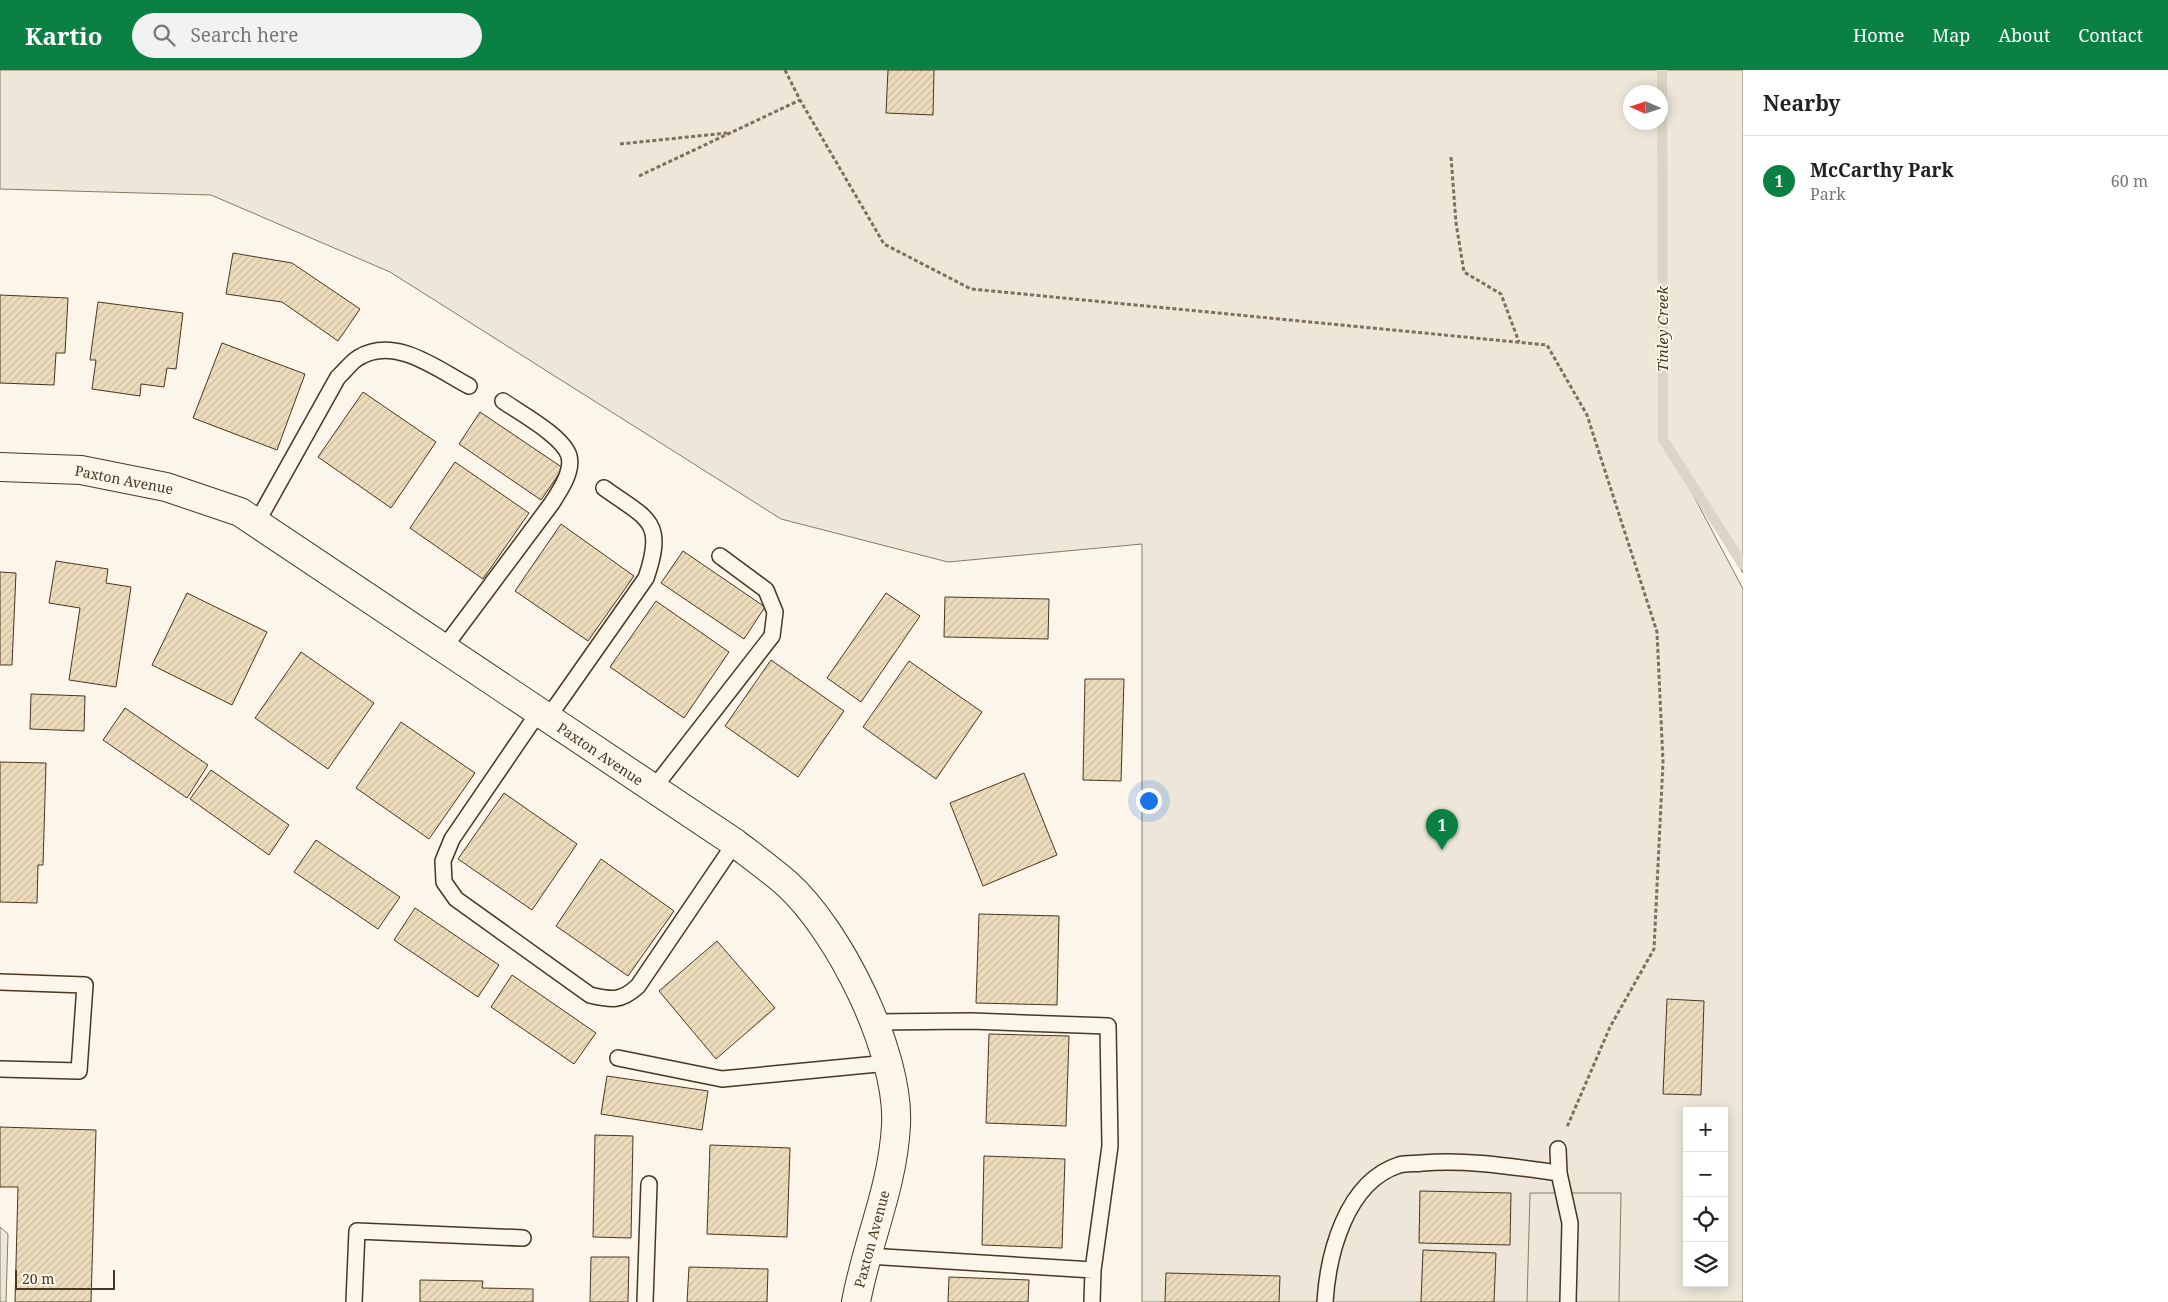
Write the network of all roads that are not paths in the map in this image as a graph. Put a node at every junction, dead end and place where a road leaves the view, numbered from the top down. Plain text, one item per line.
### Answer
1 (469, 386) dead end
2 (503, 401) dead end
3 (0, 467) edge
4 (604, 488) dead end
5 (256, 524) junction
6 (720, 556) dead end
7 (443, 649) junction
8 (542, 716) junction
9 (653, 789) junction
10 (735, 843) junction
11 (0, 982) edge
12 (876, 1022) junction
13 (618, 1058) dead end
14 (888, 1063) junction
15 (0, 1069) edge
16 (1558, 1149) road end
17 (1559, 1173) junction
18 (649, 1184) dead end
19 (523, 1238) dead end
20 (868, 1256) junction
21 (1093, 1270) junction
22 (354, 1302) edge
23 (645, 1302) edge
24 (856, 1302) edge
25 (1092, 1302) edge
26 (1325, 1302) edge
27 (1568, 1302) edge

1 - 5 lane
2 - 7 lane
3 - 5 street, Paxton Avenue
4 - 8 lane
5 - 7 street, Paxton Avenue
6 - 9 lane
7 - 8 street, Paxton Avenue
8 - 9 street, Paxton Avenue
8 - 10 lane
9 - 10 street, Paxton Avenue
10 - 12 street, Paxton Avenue
11 - 15 lane
12 - 14 street, Paxton Avenue
12 - 21 lane
13 - 14 lane
14 - 20 street, Paxton Avenue
16 - 17 lane
17 - 26 lane
17 - 27 lane
18 - 23 lane
19 - 22 lane
20 - 21 lane
20 - 24 street, Paxton Avenue
21 - 25 lane

